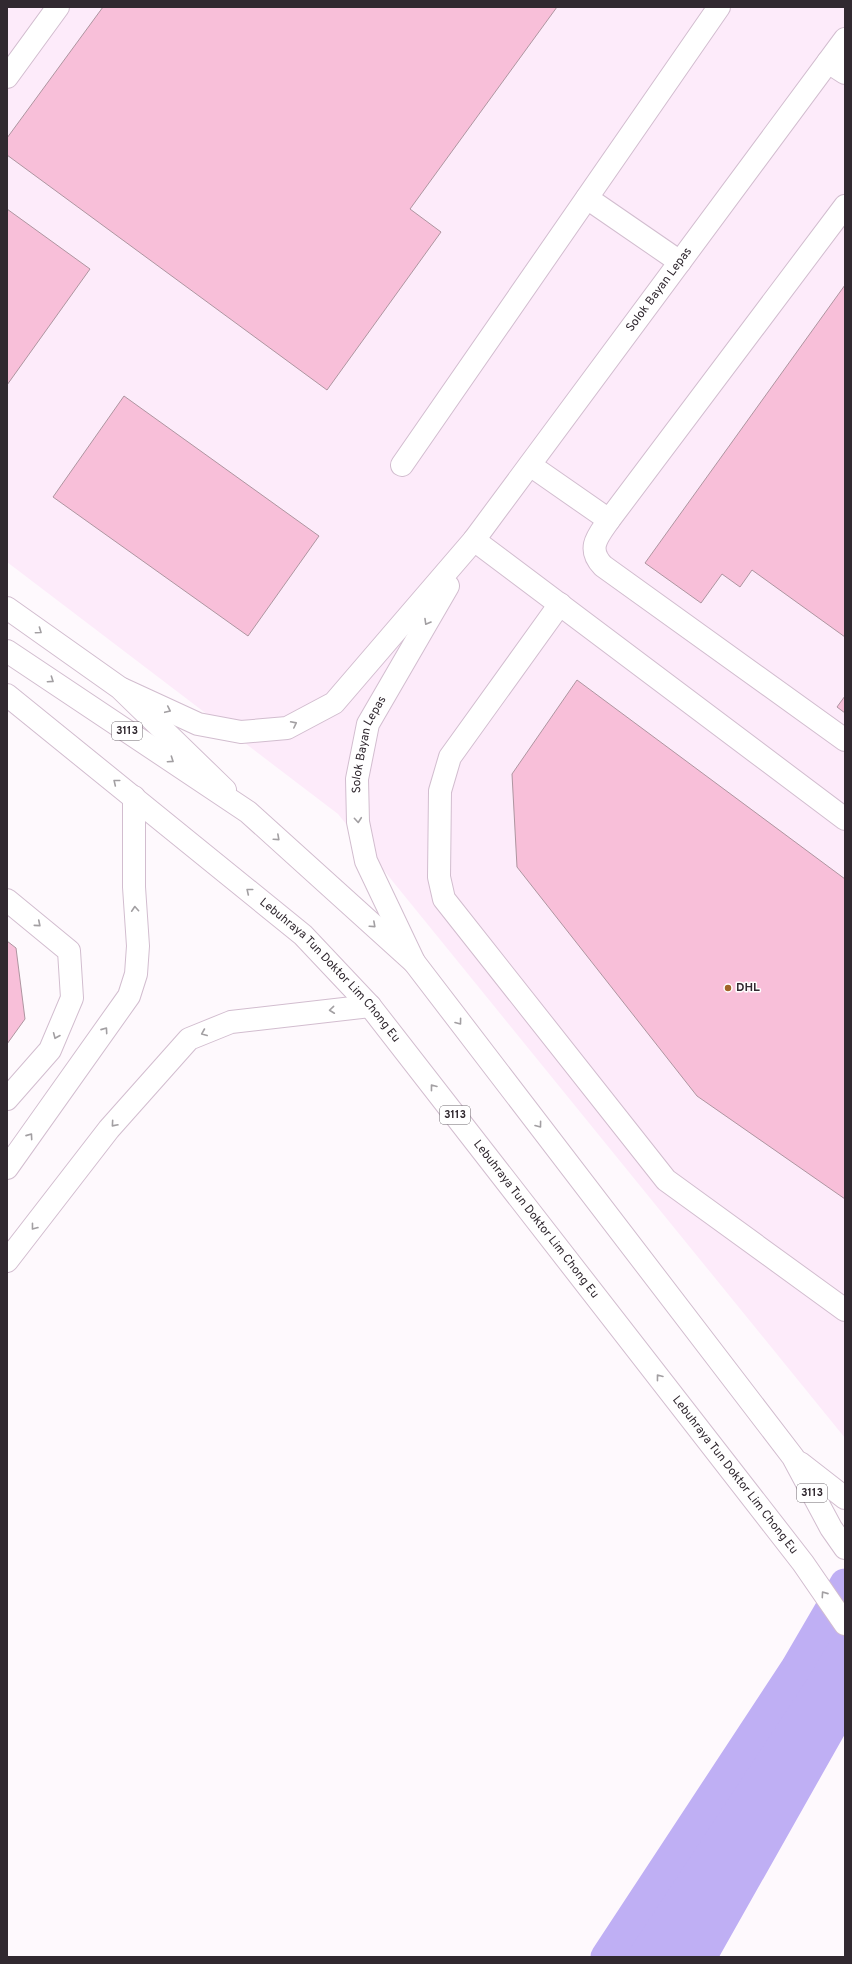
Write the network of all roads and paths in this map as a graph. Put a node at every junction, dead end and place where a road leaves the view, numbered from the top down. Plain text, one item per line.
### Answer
1 (58, 7) edge
2 (719, 7) edge
3 (845, 39) edge
4 (836, 68) edge
5 (7, 77) edge
6 (587, 198) junction
7 (845, 206) edge
8 (680, 262) junction
9 (530, 464) junction
10 (402, 465) dead end
11 (609, 520) junction
12 (474, 540) junction
13 (560, 604) junction
14 (7, 608) edge
15 (7, 651) edge
16 (120, 688) junction
17 (7, 695) edge
18 (7, 707) edge
19 (46, 725) junction
20 (845, 740) edge
21 (134, 797) junction
22 (248, 812) junction
23 (845, 819) edge
24 (7, 900) edge
25 (414, 962) junction
26 (370, 1006) junction
27 (7, 1099) edge
28 (7, 1168) edge
29 (7, 1261) edge
30 (845, 1310) edge
31 (793, 1457) junction
32 (845, 1498) edge
33 (845, 1548) edge
34 (845, 1624) edge

1 - 5 main road
2 - 6 main road
3 - 4 main road, Solok Bayan Lepas
4 - 8 main road, Solok Bayan Lepas
6 - 8 main road
6 - 10 main road
7 - 11 main road
8 - 9 main road, Solok Bayan Lepas
9 - 11 main road
9 - 12 main road, Solok Bayan Lepas
11 - 20 main road
12 - 13 main road
16 -> 12 main road, Solok Bayan Lepas
12 -> 25 main road, Solok Bayan Lepas
13 - 23 main road
13 - 30 main road
14 -> 16 main road
15 -> 22 main road, 3113
16 - 22 main road
17 - 19 main road, Lebuhraya Tun Doktor Lim Chong Eu / 3113
18 - 19 main road
21 -> 19 main road, Lebuhraya Tun Doktor Lim Chong Eu / 3113
26 -> 21 main road, Lebuhraya Tun Doktor Lim Chong Eu / 3113
28 -> 21 main road
22 -> 25 main road, 3113
24 -> 27 main road
25 -> 31 main road, 3113
26 -> 29 main road
34 -> 26 main road, Lebuhraya Tun Doktor Lim Chong Eu / 3113
31 - 32 main road
31 - 33 main road, 3113

